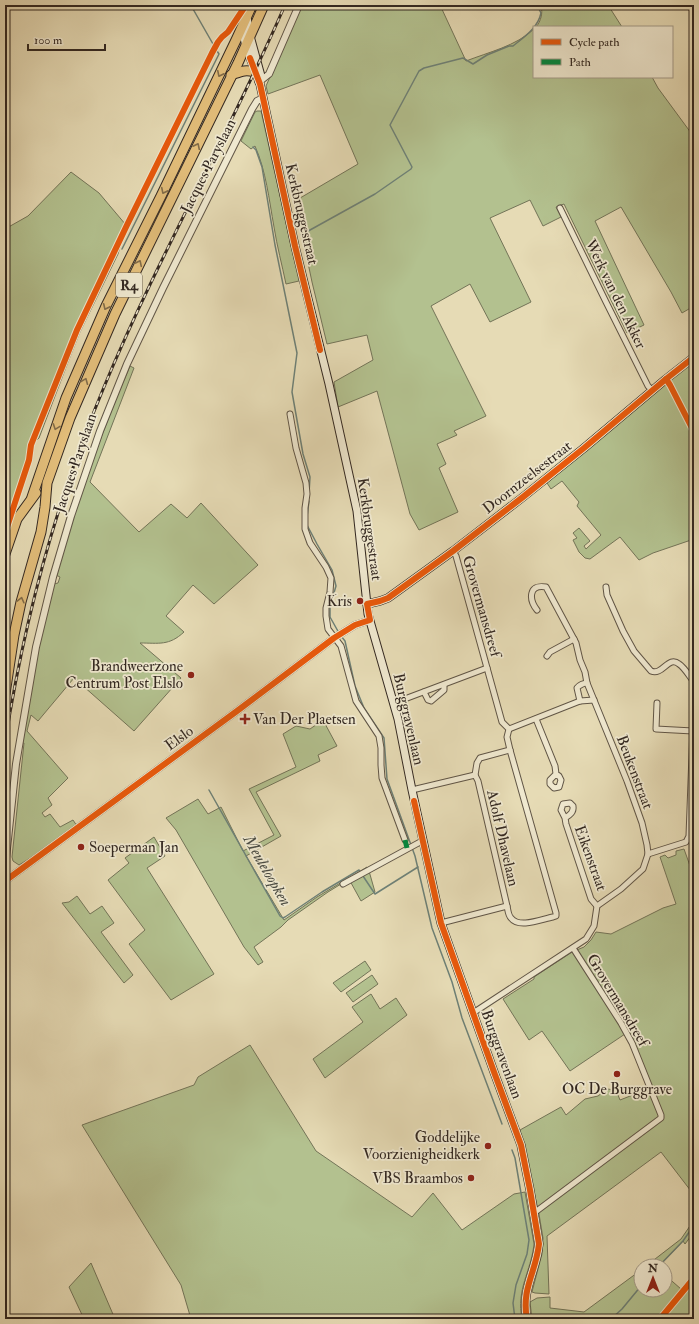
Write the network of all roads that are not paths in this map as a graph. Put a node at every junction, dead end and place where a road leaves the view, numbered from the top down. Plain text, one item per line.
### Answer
1 (252, 5) edge
2 (264, 5) edge
3 (299, 5) edge
4 (689, 5) edge
5 (694, 12) edge
6 (247, 17) junction
7 (242, 28) junction
8 (250, 36) junction
9 (246, 47) junction
10 (254, 72) junction
11 (231, 75) junction
12 (259, 82) junction
13 (263, 98) junction
14 (560, 208) dead end
15 (694, 357) edge
16 (652, 390) junction
17 (290, 414) dead end
18 (47, 483) junction
19 (32, 497) junction
20 (453, 551) junction
21 (5, 554) edge
22 (606, 587) dead end
23 (367, 604) junction
24 (537, 610) dead end
25 (370, 620) junction
26 (335, 637) junction
27 (574, 639) junction
28 (547, 656) dead end
29 (487, 668) junction
30 (694, 682) edge
31 (587, 683) junction
32 (444, 685) junction
33 (424, 692) junction
34 (5, 694) edge
35 (594, 700) junction
36 (694, 700) edge
37 (580, 701) junction
38 (394, 703) junction
39 (657, 703) dead end
40 (694, 705) edge
41 (536, 719) junction
42 (509, 729) junction
43 (693, 731) junction
44 (510, 750) junction
45 (693, 751) edge
46 (556, 774) dead end
47 (474, 775) junction
48 (412, 790) junction
49 (565, 818) dead end
50 (405, 840) dead end
51 (422, 841) junction
52 (648, 854) junction
53 (5, 867) edge
54 (5, 881) edge
55 (343, 884) dead end
56 (507, 906) junction
57 (597, 906) junction
58 (538, 920) joint
59 (441, 923) junction
60 (573, 948) junction
61 (473, 1013) junction
62 (534, 1213) junction
63 (694, 1278) edge
64 (527, 1319) edge
65 (660, 1319) edge

1 - 6 highway, Jacques Paryslaan / R4
2 - 8 highway, Jacques Paryslaan / R4
3 - 12 street
4 - 5 street
6 - 7 highway, Jacques Paryslaan / R4
6 - 8 main road, Kerkbruggestraat
7 - 9 main road, Kerkbruggestraat
7 -> 19 highway, Jacques Paryslaan / R4
8 - 9 highway, Jacques Paryslaan / R4
8 - 12 main road, Kerkbruggestraat
9 - 10 main road, Kerkbruggestraat
9 - 11 highway, Jacques Paryslaan / R4
10 - 11 highway
10 - 12 main road, Kerkbruggestraat
18 -> 11 highway, Jacques Paryslaan / R4
12 - 13 main road, Kerkbruggestraat
13 - 23 main road, Kerkbruggestraat
13 - 53 street, Jacques Paryslaan
14 - 16 street, Werk van den Akker
15 - 16 main road, Doornzeelsestraat
16 - 20 main road, Doornzeelsestraat
17 - 26 street
18 - 19 highway, Jacques Paryslaan / R4
34 -> 18 highway, Jacques Paryslaan / R4
19 - 21 highway, Jacques Paryslaan / R4
20 - 23 main road, Doornzeelsestraat
20 - 29 street, Grovermansdreef
22 - 30 street
23 - 25 main road, Burggravenlaan
24 - 27 street, Beukenstraat
25 - 26 street, Elslo
25 - 38 main road, Burggravenlaan
26 - 50 street
26 - 54 street, Elslo
27 - 28 street
27 - 31 street, Beukenstraat
29 - 32 street, Grovermansdreef
29 - 42 street, Grovermansdreef
31 - 35 street, Beukenstraat
31 - 37 street
32 - 33 street, Grovermansdreef
32 - 33 street, Grovermansdreef
33 - 38 street, Grovermansdreef
35 - 37 street
35 - 52 street, Beukenstraat
36 - 40 street
37 - 41 street
38 - 48 main road, Burggravenlaan
39 - 43 street
40 - 43 street
41 - 42 street
41 - 46 street
42 - 44 street, Grovermansdreef
43 - 45 street
44 - 47 street, Adolf Dhavelaan
44 - 58 street, Grovermansdreef
45 - 52 street
47 - 48 street, Adolf Dhavelaan
47 - 56 street, Adolf Dhavelaan
48 - 51 main road, Burggravenlaan
49 - 57 street, Eikenstraat
51 - 55 street
51 - 59 main road, Burggravenlaan
52 - 57 street
56 - 58 street, Adolf Dhavelaan
56 - 59 street, Adolf Dhavelaan
57 - 60 street
59 - 61 main road, Burggravenlaan
60 - 61 street, Grovermansdreef
60 - 62 street, Grovermansdreef
61 - 62 main road, Burggravenlaan
62 - 64 main road, Burggravenlaan
63 - 65 street

